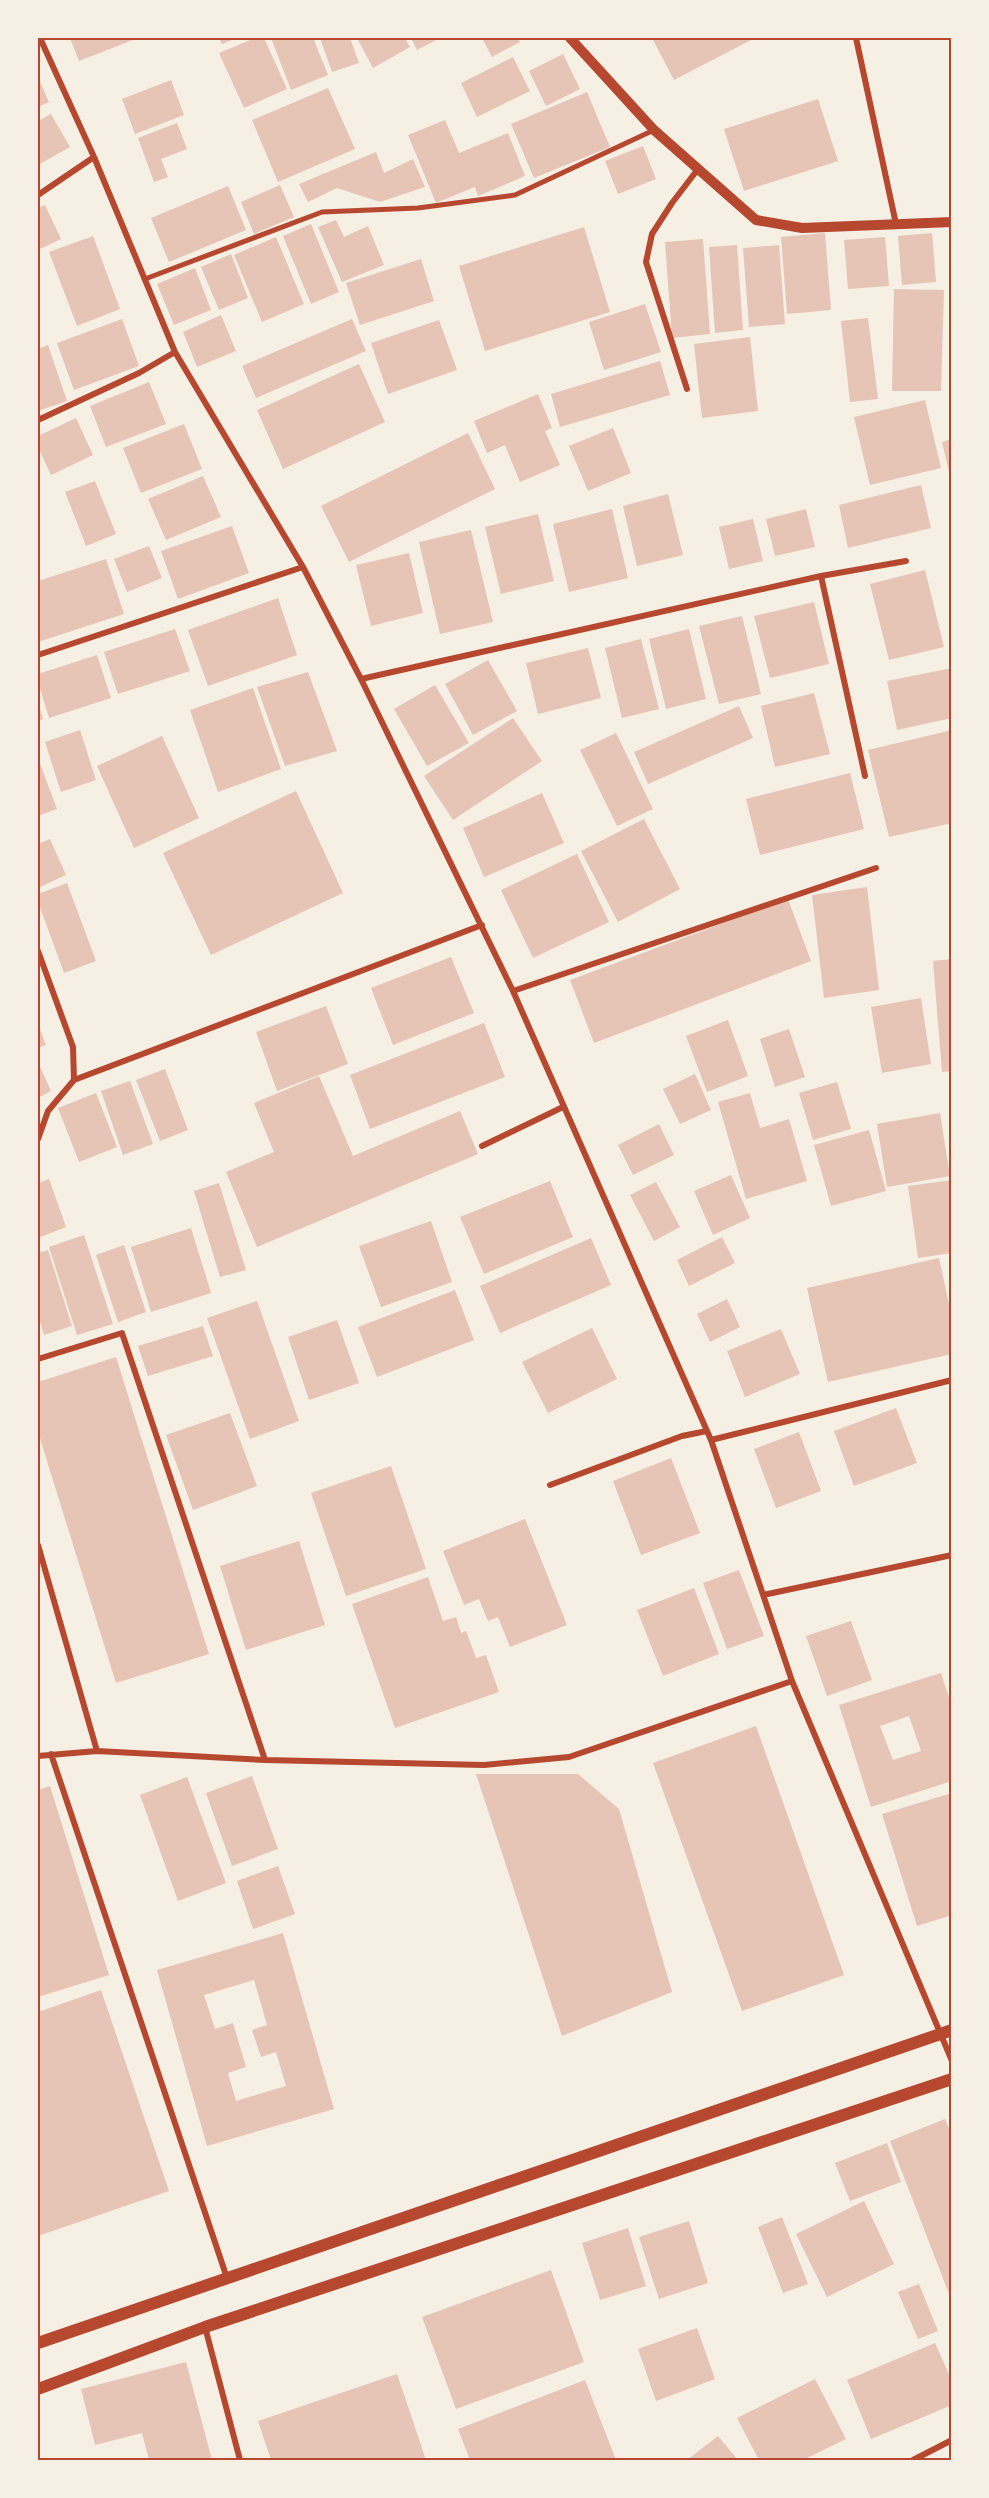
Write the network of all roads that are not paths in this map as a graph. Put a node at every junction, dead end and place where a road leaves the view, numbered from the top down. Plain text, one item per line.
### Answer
1 (40, 38) edge
2 (570, 38) edge
3 (856, 38) edge
4 (654, 130) junction
5 (94, 157) junction
6 (698, 169) junction
7 (38, 195) edge
8 (951, 222) edge
9 (896, 225) junction
10 (145, 279) junction
11 (175, 352) junction
12 (687, 389) dead end
13 (38, 420) edge
14 (906, 561) dead end
15 (303, 567) junction
16 (821, 576) junction
17 (38, 655) edge
18 (361, 679) junction
19 (865, 776) dead end
20 (876, 868) dead end
21 (482, 925) junction
22 (38, 951) edge
23 (513, 991) junction
24 (74, 1080) junction
25 (563, 1107) junction
26 (38, 1139) edge
27 (482, 1146) dead end
28 (38, 1359) edge
29 (951, 1380) edge
30 (707, 1431) junction
31 (711, 1440) junction
32 (550, 1485) dead end
33 (38, 1545) edge
34 (951, 1555) edge
35 (763, 1595) junction
36 (792, 1681) junction
37 (97, 1751) junction
38 (51, 1754) junction
39 (38, 1756) edge
40 (265, 1760) junction
41 (945, 2032) edge
42 (951, 2061) edge
43 (951, 2079) edge
44 (227, 2279) junction
45 (205, 2327) junction
46 (38, 2343) edge
47 (38, 2388) edge
48 (951, 2440) edge
49 (240, 2460) edge
50 (913, 2460) edge

1 - 5 street
2 - 4 street
3 - 9 street
4 - 6 street
4 - 10 street
5 - 7 street
5 - 10 street
6 - 9 street
6 - 12 street
8 - 9 street
10 - 11 street
11 - 13 street
11 - 15 street
14 - 16 street
15 - 17 street
15 - 18 street
16 - 18 street
16 - 19 street
18 - 21 street
20 - 23 street
21 - 23 street
21 - 24 street
22 - 24 street
23 - 25 street
24 - 26 street
25 - 27 street
25 - 30 street
28 - 40 street
29 - 31 street
30 - 31 street
30 - 32 street
31 - 35 street
33 - 37 street
34 - 35 street
35 - 36 street
36 - 40 street
36 - 41 street
37 - 38 street
37 - 40 street
38 - 39 street
38 - 44 street
41 - 42 street
41 - 44 main road
43 - 45 main road
44 - 46 main road
45 - 47 main road
45 - 49 street
48 - 50 street

